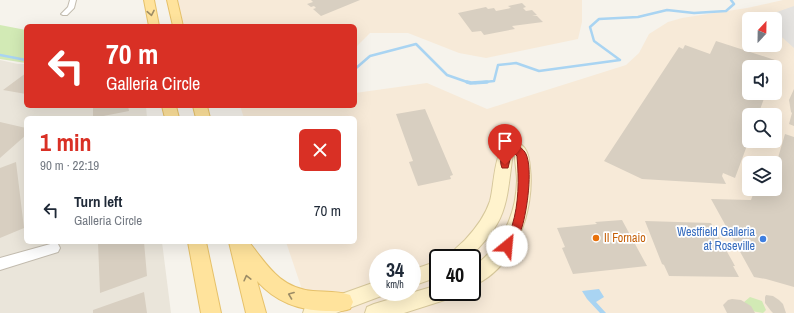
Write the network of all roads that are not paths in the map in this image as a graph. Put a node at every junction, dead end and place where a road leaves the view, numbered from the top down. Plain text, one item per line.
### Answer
1 (73, 0) edge
2 (149, 0) edge
3 (172, 0) edge
4 (65, 14) dead end
5 (154, 24) edge
6 (178, 24) edge
7 (197, 244) edge
8 (239, 244) edge
9 (240, 244) edge
10 (54, 248) dead end
11 (466, 249) edge
12 (0, 264) edge
13 (481, 271) edge
14 (369, 292) edge
15 (429, 297) edge
16 (343, 302) junction
17 (211, 313) edge
18 (256, 313) edge
19 (312, 313) edge
20 (374, 313) edge

1 - 4 street
2 -> 5 main road
3 - 6 main road
7 - 17 main road
18 -> 8 main road
16 -> 9 main road
10 - 12 street
11 - 13 street
14 - 16 street
15 - 20 street
16 - 19 street

